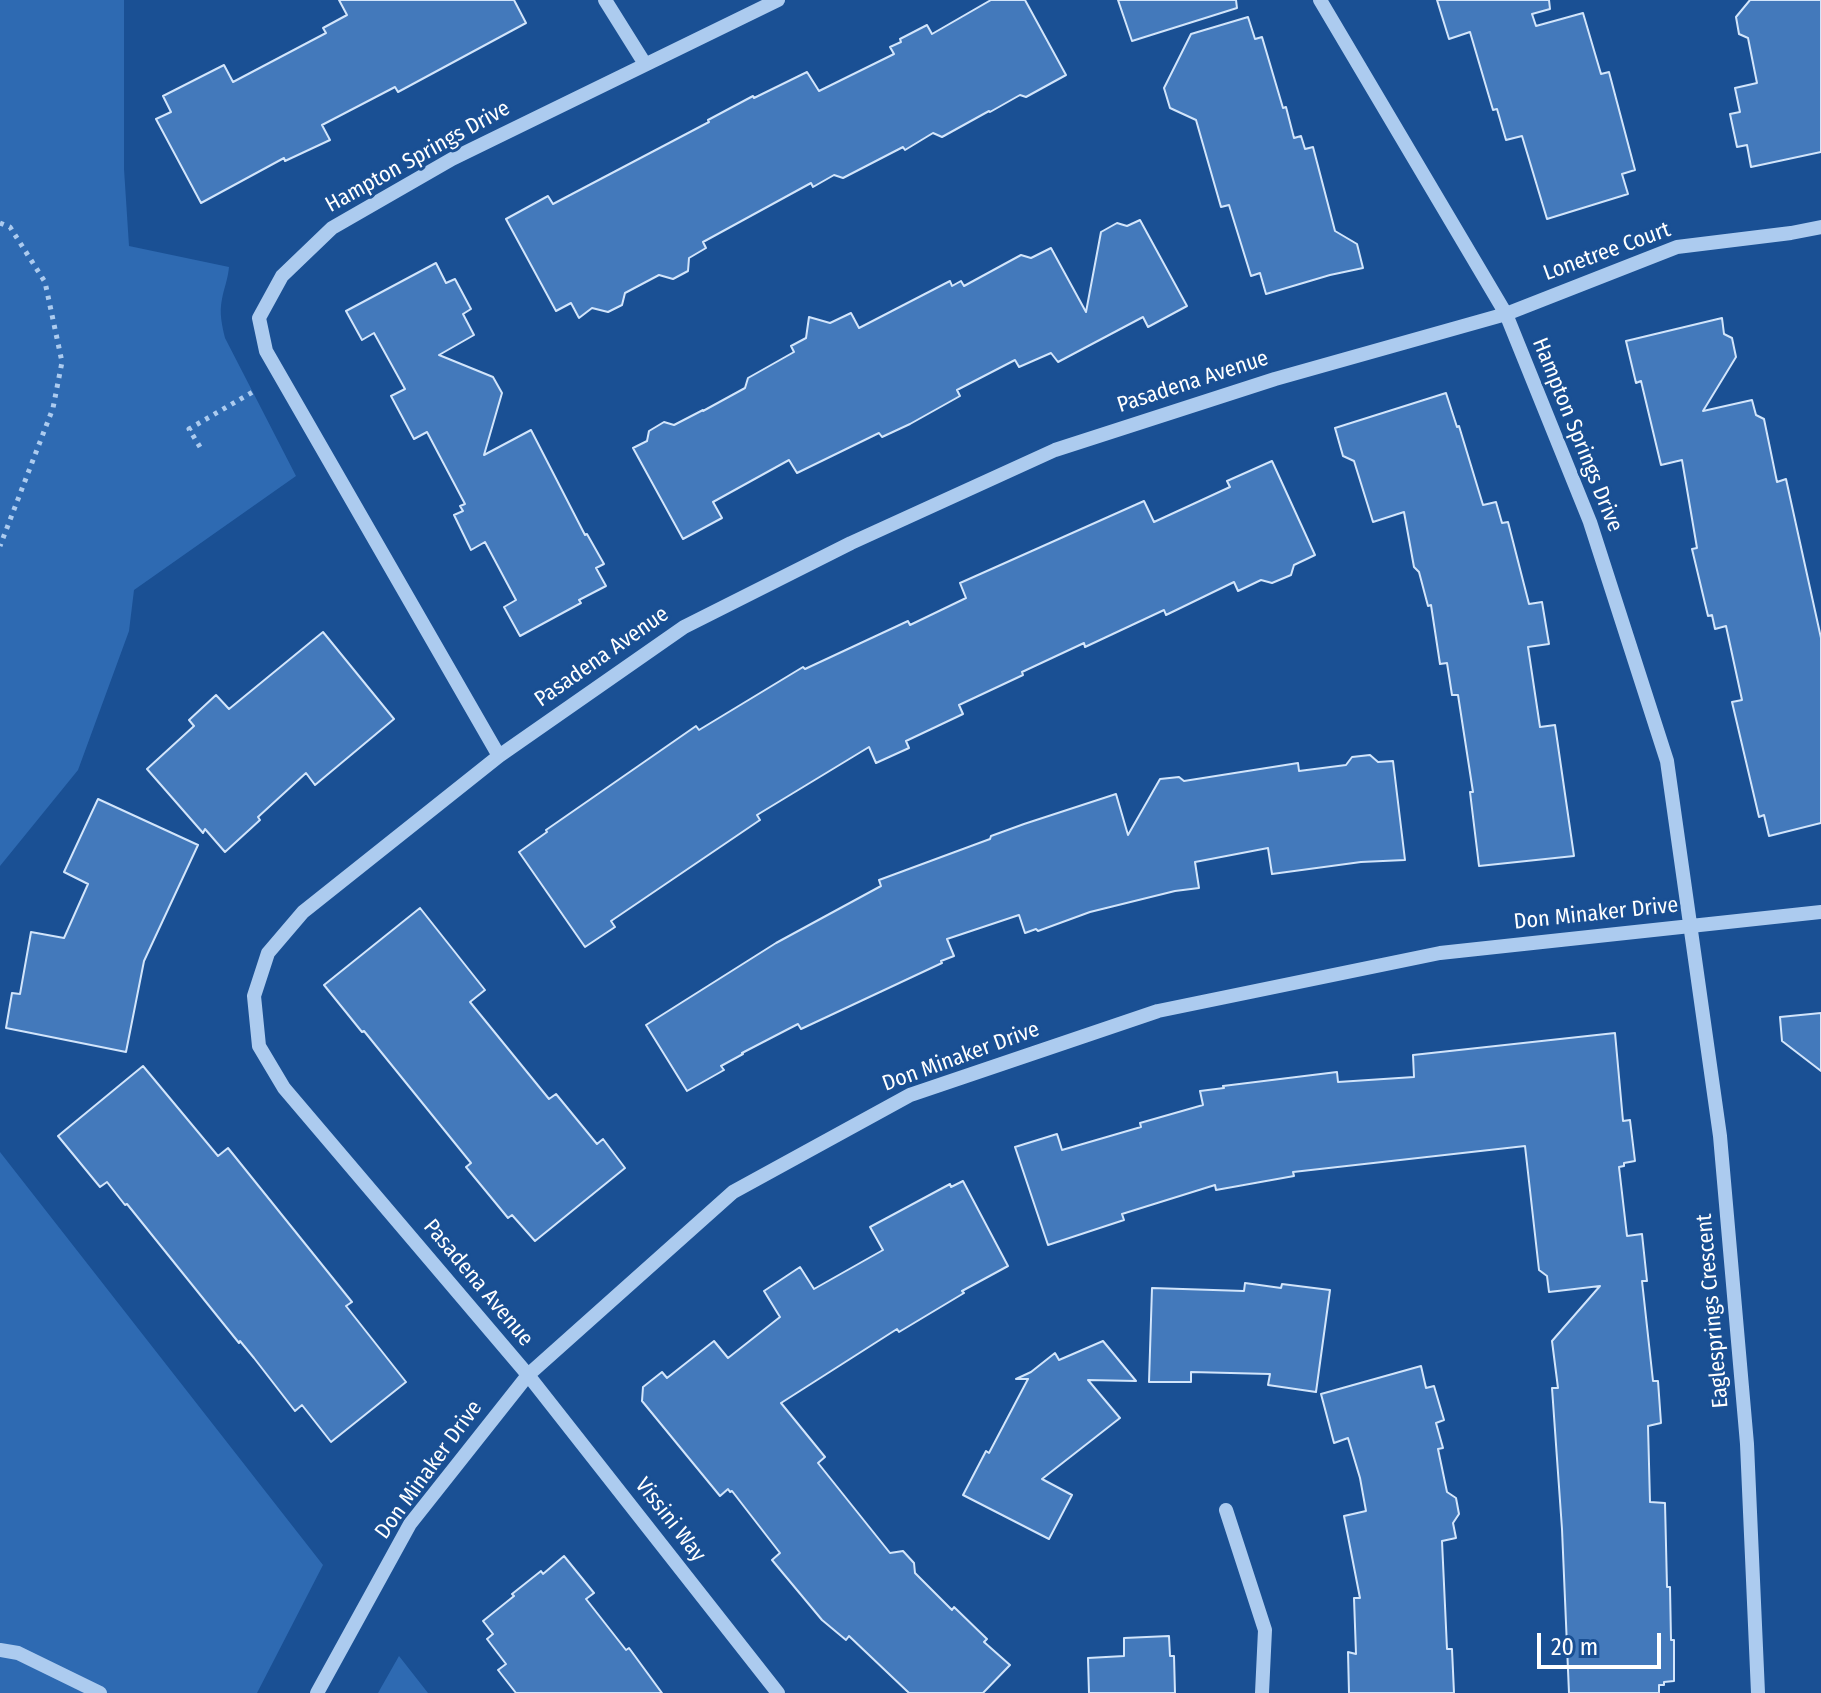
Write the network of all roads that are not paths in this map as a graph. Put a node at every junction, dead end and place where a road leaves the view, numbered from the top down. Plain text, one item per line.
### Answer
1 (605, 0) edge
2 (778, 0) edge
3 (1320, 0) edge
4 (645, 64) junction
5 (1821, 227) edge
6 (1506, 314) junction
7 (499, 756) junction
8 (1821, 912) edge
9 (1691, 926) junction
10 (528, 1375) junction
11 (1226, 1510) dead end
12 (0, 1650) edge
13 (100, 1693) edge
14 (317, 1693) edge
15 (778, 1693) edge
16 (1262, 1693) edge
17 (1758, 1693) edge

1 - 4 street
2 - 4 street, Hampton Springs Drive
3 - 6 street, Hampton Springs Drive
4 - 7 street, Hampton Springs Drive
5 - 6 street, Lonetree Court
6 - 7 street, Pasadena Avenue
6 - 9 street, Hampton Springs Drive
7 - 10 street, Pasadena Avenue
8 - 9 street, Don Minaker Drive
9 - 10 street, Don Minaker Drive
9 - 17 street, Eaglesprings Crescent
10 - 14 street, Don Minaker Drive
10 - 15 street, Vissini Way
11 - 16 street
12 - 13 street

